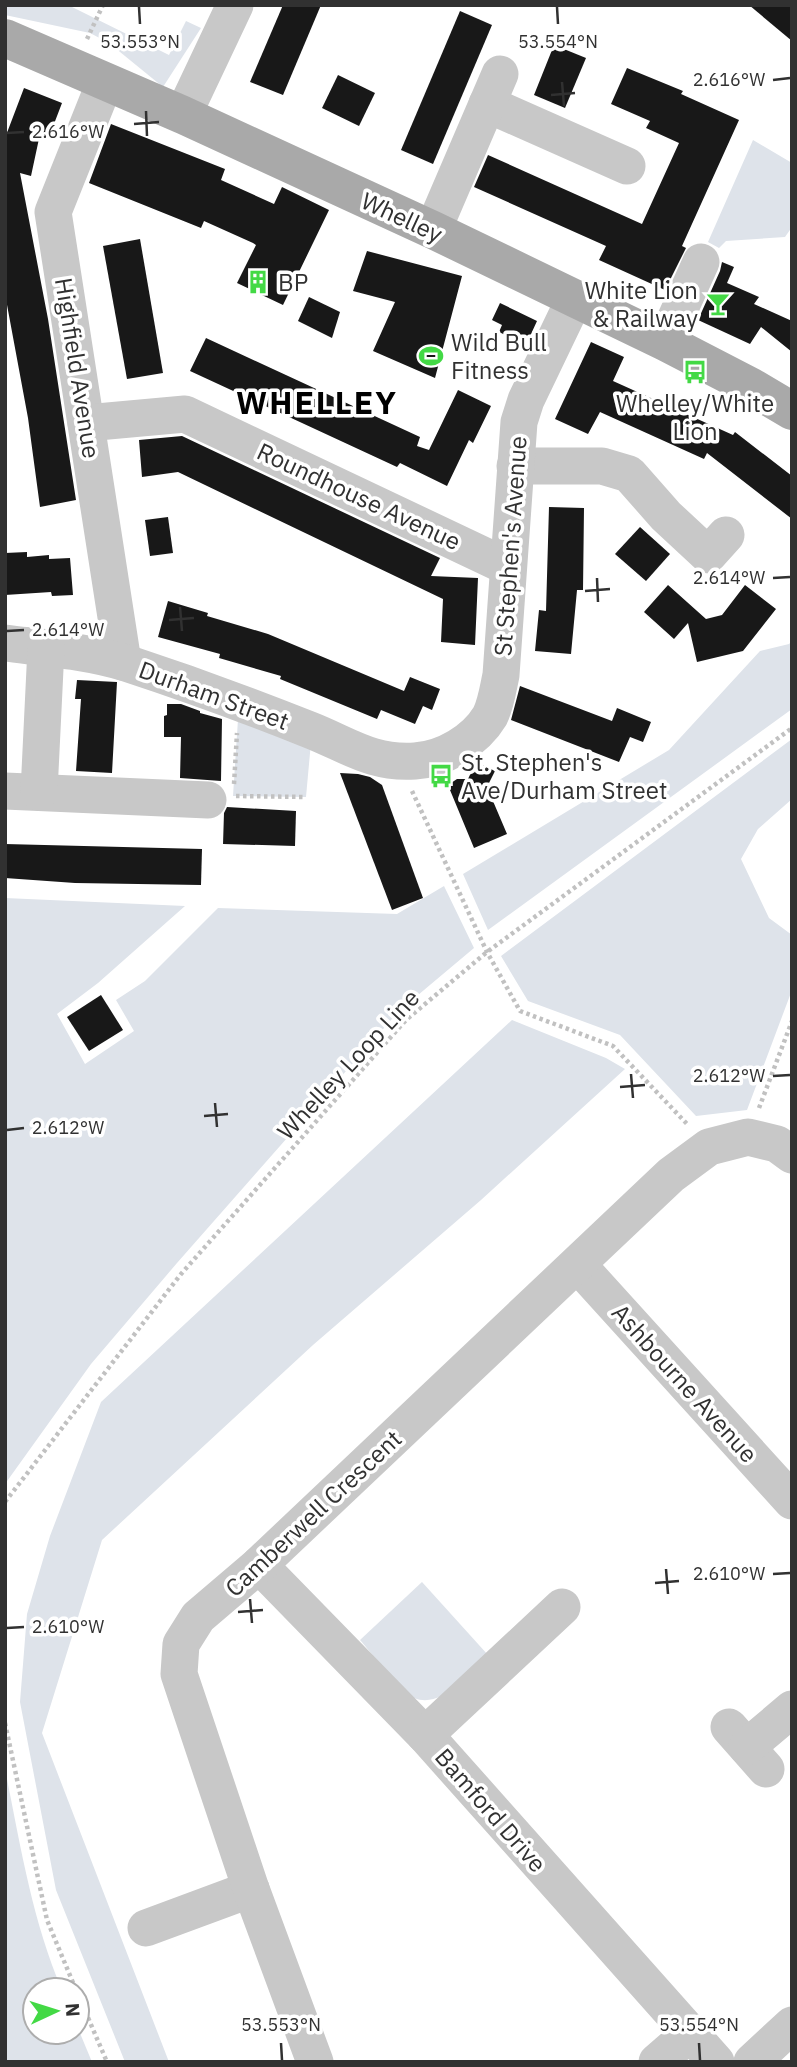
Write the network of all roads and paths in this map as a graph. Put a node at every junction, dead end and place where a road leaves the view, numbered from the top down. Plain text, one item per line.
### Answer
1 (103, 5) edge
2 (231, 6) edge
3 (90, 33) dead end
4 (5, 38) edge
5 (105, 82) junction
6 (183, 115) junction
7 (623, 155) dead end
8 (433, 230) junction
9 (701, 262) dead end
10 (574, 300) junction
11 (665, 342) junction
12 (792, 411) edge
13 (86, 423) junction
14 (515, 466) junction
15 (710, 553) dead end
16 (508, 567) junction
17 (5, 643) edge
18 (57, 650) junction
19 (123, 662) junction
20 (239, 704) junction
21 (792, 728) edge
22 (409, 761) junction
23 (35, 792) edge
24 (306, 797) dead end
25 (208, 800) dead end
26 (486, 952) junction
27 (792, 1021) edge
28 (748, 1137) junction
29 (709, 1147) junction
30 (792, 1155) edge
31 (578, 1265) junction
32 (792, 1501) edge
33 (5, 1502) edge
34 (259, 1565) junction
35 (562, 1607) dead end
36 (792, 1709) edge
37 (5, 1723) edge
38 (425, 1735) junction
39 (747, 1748) dead end
40 (251, 1889) junction
41 (146, 1928) dead end
42 (71, 1976) edge
43 (91, 2024) edge
44 (792, 2025) edge
45 (689, 2034) junction
46 (107, 2062) edge
47 (315, 2062) edge
48 (656, 2062) edge
49 (716, 2062) edge
50 (751, 2062) edge

1 - 3 path
2 - 6 street
4 - 5 main road, Whelley
5 - 6 main road, Whelley
5 - 13 street, Highfield Avenue
6 - 8 main road, Whelley
7 - 8 street
8 - 10 main road, Whelley
9 - 11 street
10 - 11 main road, Whelley
10 - 14 street, St Stephen's Avenue
11 - 12 main road, Whelley
13 - 16 street, Roundhouse Avenue
13 - 19 street, Highfield Avenue
14 - 15 street
14 - 16 street, St Stephen's Avenue
16 - 22 street, St Stephen's Avenue
17 - 18 street, Durham Street
18 - 19 street, Durham Street
18 - 23 street
19 - 20 street, Durham Street
20 - 22 street, Durham Street
20 - 24 path
21 - 26 path, Whelley Loop Line
22 - 26 path
23 - 25 street
26 - 29 path
26 - 33 path, Whelley Loop Line
27 - 28 path
28 - 29 street, Camberwell Crescent
28 - 30 street
29 - 31 street, Camberwell Crescent
31 - 32 street, Ashbourne Avenue
31 - 34 street, Camberwell Crescent
34 - 38 street, Bamford Drive
34 - 40 street, Camberwell Crescent
35 - 38 street
36 - 39 street
37 - 42 path
38 - 45 street, Bamford Drive
40 - 41 street
40 - 47 street, Camberwell Crescent
43 - 46 path
44 - 50 street
45 - 48 street
45 - 49 street, Bamford Drive

